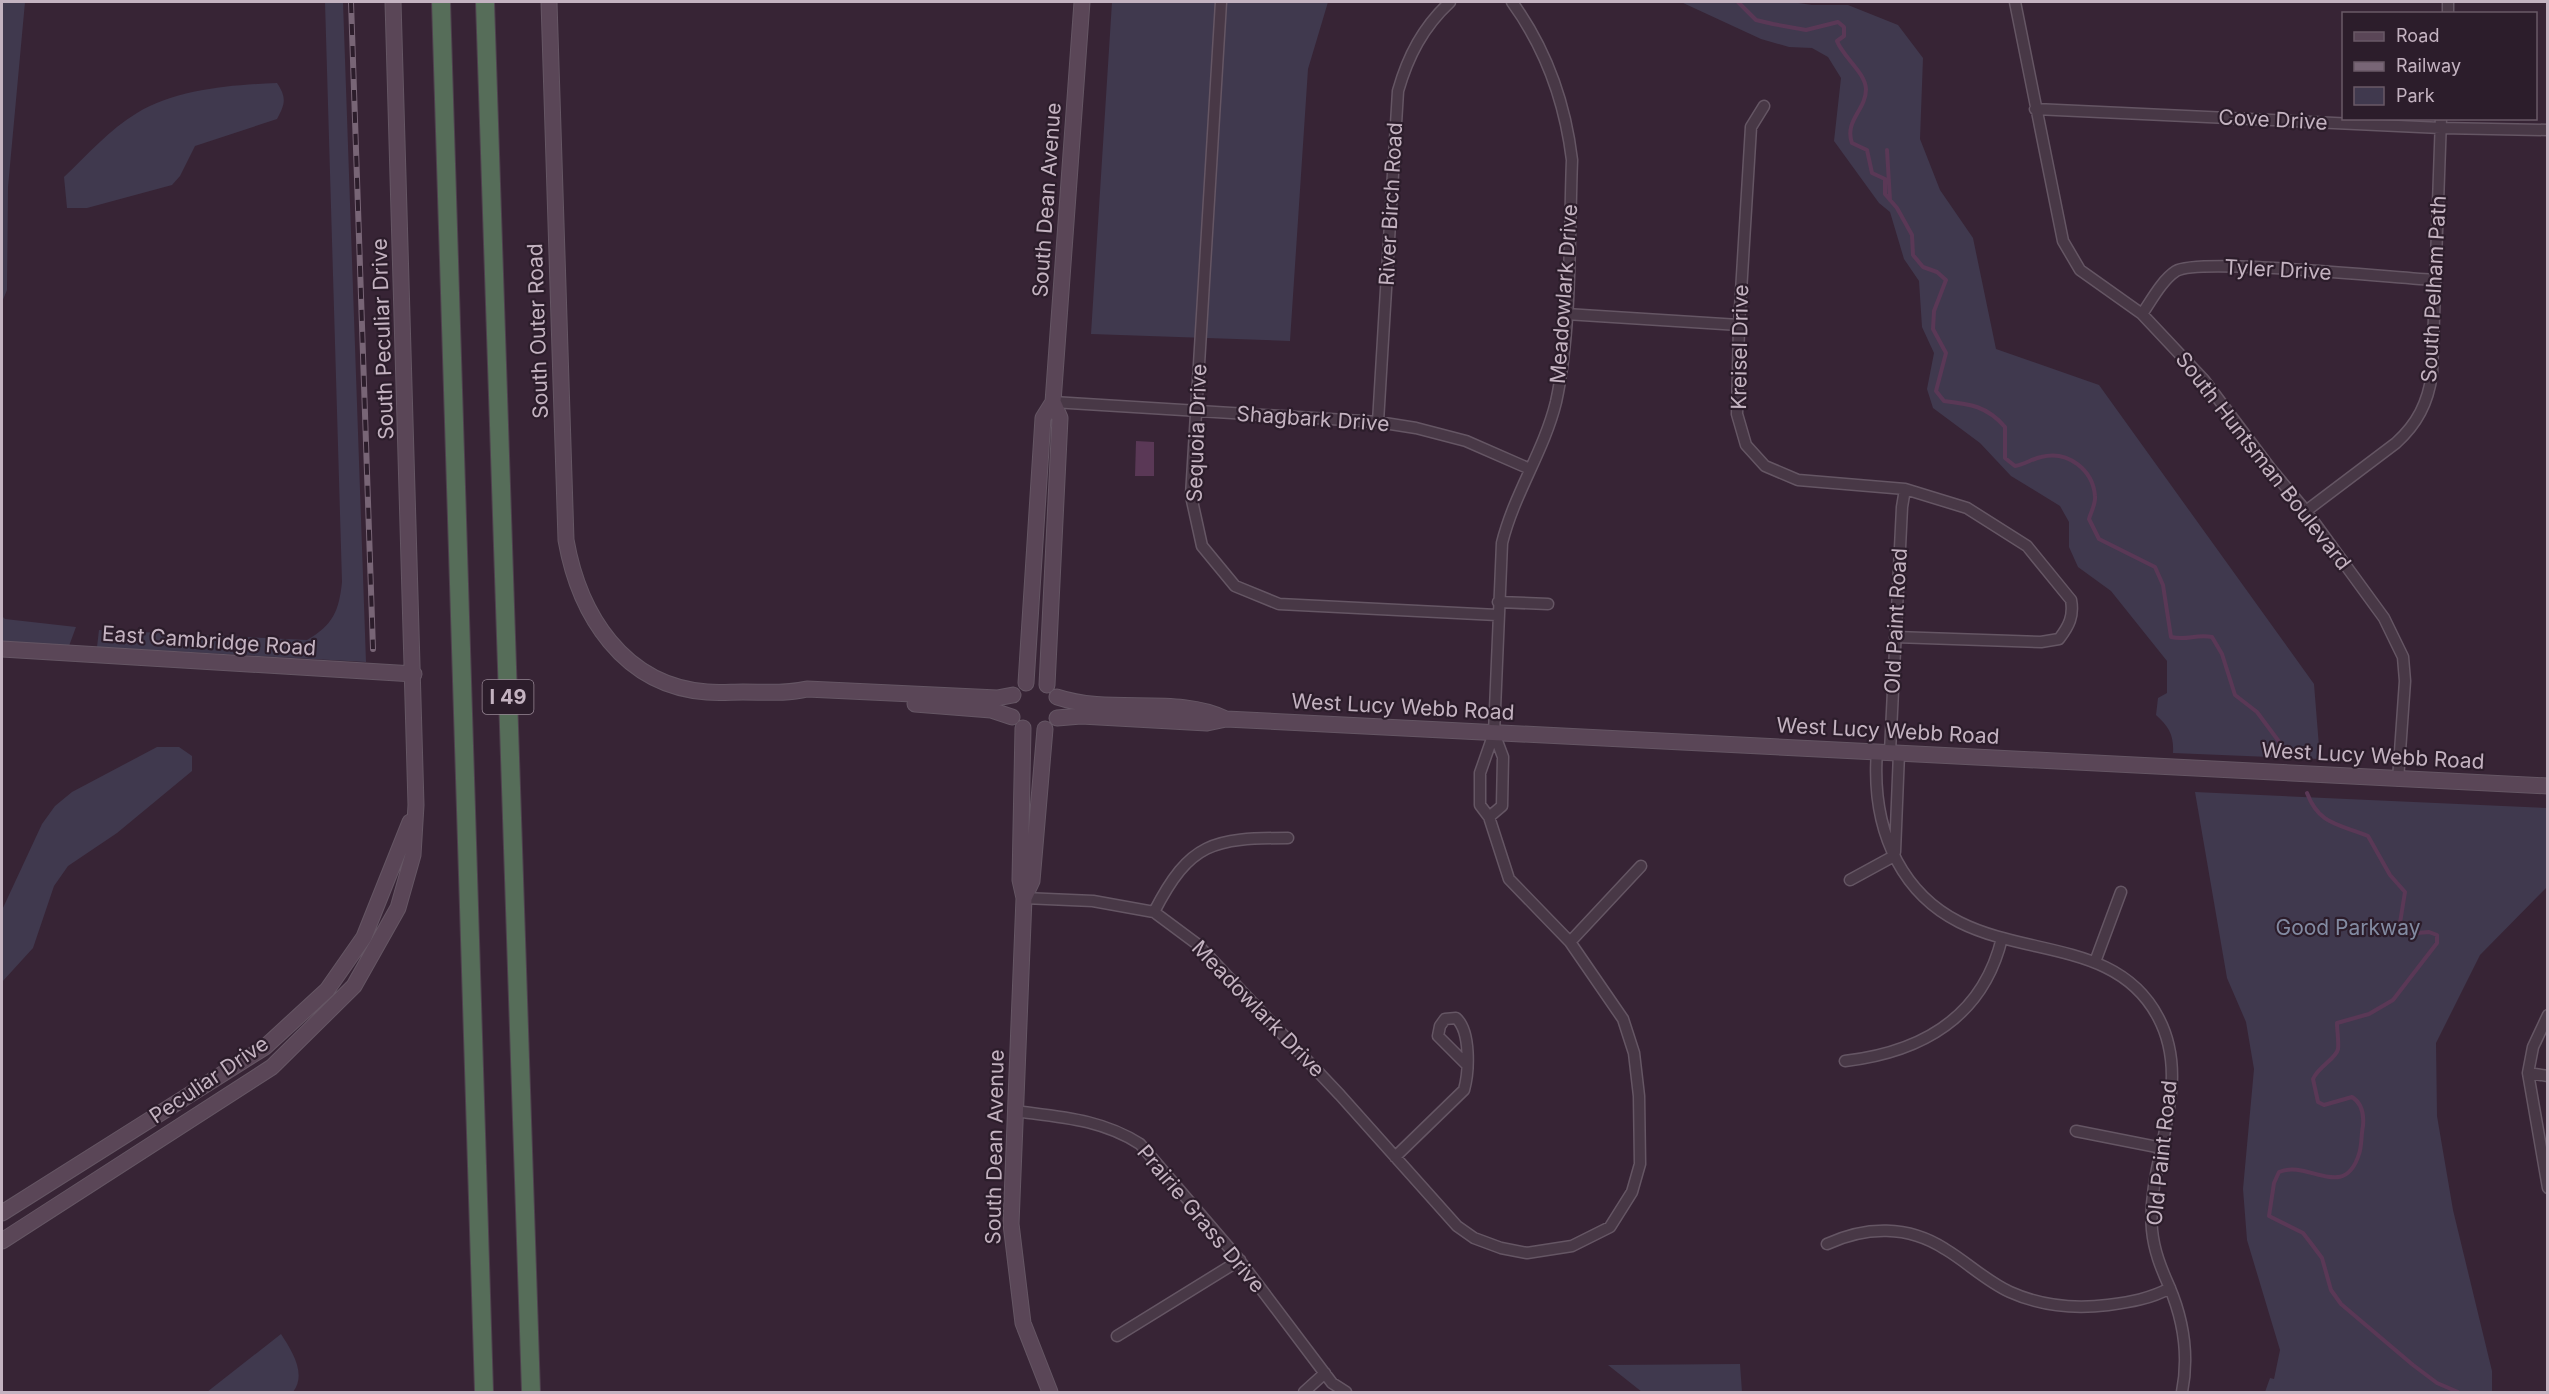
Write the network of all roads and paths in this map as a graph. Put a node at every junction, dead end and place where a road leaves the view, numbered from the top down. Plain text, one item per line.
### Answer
1 (393, 2) edge
2 (441, 2) edge
3 (485, 2) edge
4 (549, 2) edge
5 (1082, 2) edge
6 (1221, 2) edge
7 (1450, 2) edge
8 (1512, 2) edge
9 (2015, 2) edge
10 (1764, 106) dead end
11 (2035, 109) junction
12 (2342, 120) edge
13 (2354, 120) edge
14 (2441, 123) edge
15 (2547, 130) edge
16 (2435, 280) junction
17 (1566, 314) junction
18 (2142, 314) junction
19 (1739, 325) junction
20 (1053, 402) junction
21 (1194, 411) junction
22 (1378, 422) junction
23 (1530, 469) junction
24 (1905, 489) junction
25 (2306, 511) junction
26 (1498, 602) junction
27 (1548, 604) dead end
28 (1497, 615) junction
29 (1895, 637) junction
30 (2, 649) edge
31 (414, 674) junction
32 (1026, 683) junction
33 (1052, 691) junction
34 (793, 692) junction
35 (1013, 695) junction
36 (1057, 718) junction
37 (1226, 719) junction
38 (1018, 723) junction
39 (1045, 729) junction
40 (1494, 733) junction
41 (1889, 752) junction
42 (2398, 780) junction
43 (2547, 786) edge
44 (416, 805) junction
45 (1489, 817) junction
46 (1288, 838) dead end
47 (1894, 856) junction
48 (1641, 866) dead end
49 (1850, 880) dead end
50 (2121, 892) dead end
51 (1024, 898) junction
52 (1154, 912) junction
53 (2002, 938) junction
54 (1570, 942) junction
55 (2095, 962) junction
56 (2547, 1015) edge
57 (1845, 1061) dead end
58 (1466, 1064) dead end
59 (2528, 1073) junction
60 (2547, 1076) edge
61 (1015, 1111) junction
62 (2076, 1131) dead end
63 (2162, 1148) junction
64 (1395, 1157) junction
65 (2547, 1188) edge
66 (2, 1213) edge
67 (2, 1241) edge
68 (1827, 1244) dead end
69 (1240, 1260) junction
70 (2170, 1288) junction
71 (1117, 1336) dead end
72 (1325, 1373) junction
73 (484, 1392) edge
74 (531, 1392) edge
75 (1050, 1392) edge
76 (1304, 1392) edge
77 (1346, 1392) edge
78 (2182, 1392) edge

1 - 31 street, South Peculiar Drive
2 - 73 highway, I 49
3 - 74 highway, I 49
4 - 34 street, South Outer Road
5 - 20 street, South Dean Avenue
6 - 21 street, Sequoia Drive
7 - 22 street, River Birch Road
8 - 17 street, Meadowlark Drive
9 - 11 street, South Huntsman Boulevard
10 - 19 street, Kreisel Drive
11 - 12 street, Cove Drive
11 - 18 street, South Huntsman Boulevard
13 - 14 street, Cove Drive
14 - 15 street, Cove Drive
14 - 16 street, South Pelham Path
16 - 18 street, Tyler Drive
16 - 25 street, South Pelham Path
17 - 19 street
17 - 23 street, Meadowlark Drive
18 - 25 street, South Huntsman Boulevard
19 - 24 street, Kreisel Drive
20 - 21 street, Shagbark Drive
20 - 32 street, South Dean Avenue
20 - 33 street, South Dean Avenue
21 - 22 street, Shagbark Drive
21 - 28 street, Sequoia Drive
22 - 23 street, Shagbark Drive
23 - 26 street, Meadowlark Drive
24 - 29 street, Old Paint Road
24 - 29 street, Kreisel Drive
25 - 42 street, South Huntsman Boulevard
26 - 27 street
26 - 28 street, Meadowlark Drive
28 - 40 street, Meadowlark Drive
29 - 41 street, Old Paint Road
30 - 31 street, East Cambridge Road
31 - 44 street, Peculiar Drive
32 - 33 street
32 - 35 street
33 - 36 street
33 - 37 street, West Lucy Webb Road
34 - 35 street
34 - 38 street
35 - 38 street
36 - 37 street, West Lucy Webb Road
36 - 39 street
37 - 40 street, West Lucy Webb Road
38 - 39 street
38 - 51 street, South Dean Avenue
39 - 51 street, South Dean Avenue
40 - 41 street, West Lucy Webb Road
40 - 45 street, Meadowlark Drive
40 - 45 street
41 - 42 street, West Lucy Webb Road
41 - 47 street, Old Paint Road
41 - 47 street, Old Paint Road
42 - 43 street, West Lucy Webb Road
44 - 66 street, Peculiar Drive
44 - 67 street, Peculiar Drive
45 - 54 street, Meadowlark Drive
46 - 52 street
47 - 49 street
47 - 53 street, Old Paint Road
48 - 54 street
50 - 55 street
51 - 52 street, Meadowlark Drive
51 - 61 street, South Dean Avenue
52 - 64 street, Meadowlark Drive
53 - 55 street, Old Paint Road
53 - 57 street
54 - 64 street, Meadowlark Drive
55 - 63 street, Old Paint Road
56 - 59 street
58 - 64 street
59 - 60 street
59 - 65 street
61 - 69 street, Prairie Grass Drive
61 - 75 street, South Dean Avenue
62 - 63 street
63 - 70 street, Old Paint Road
68 - 70 street
69 - 71 street
69 - 72 street, Prairie Grass Drive
70 - 78 street, Old Paint Road
72 - 76 street
72 - 77 street, Prairie Grass Drive

